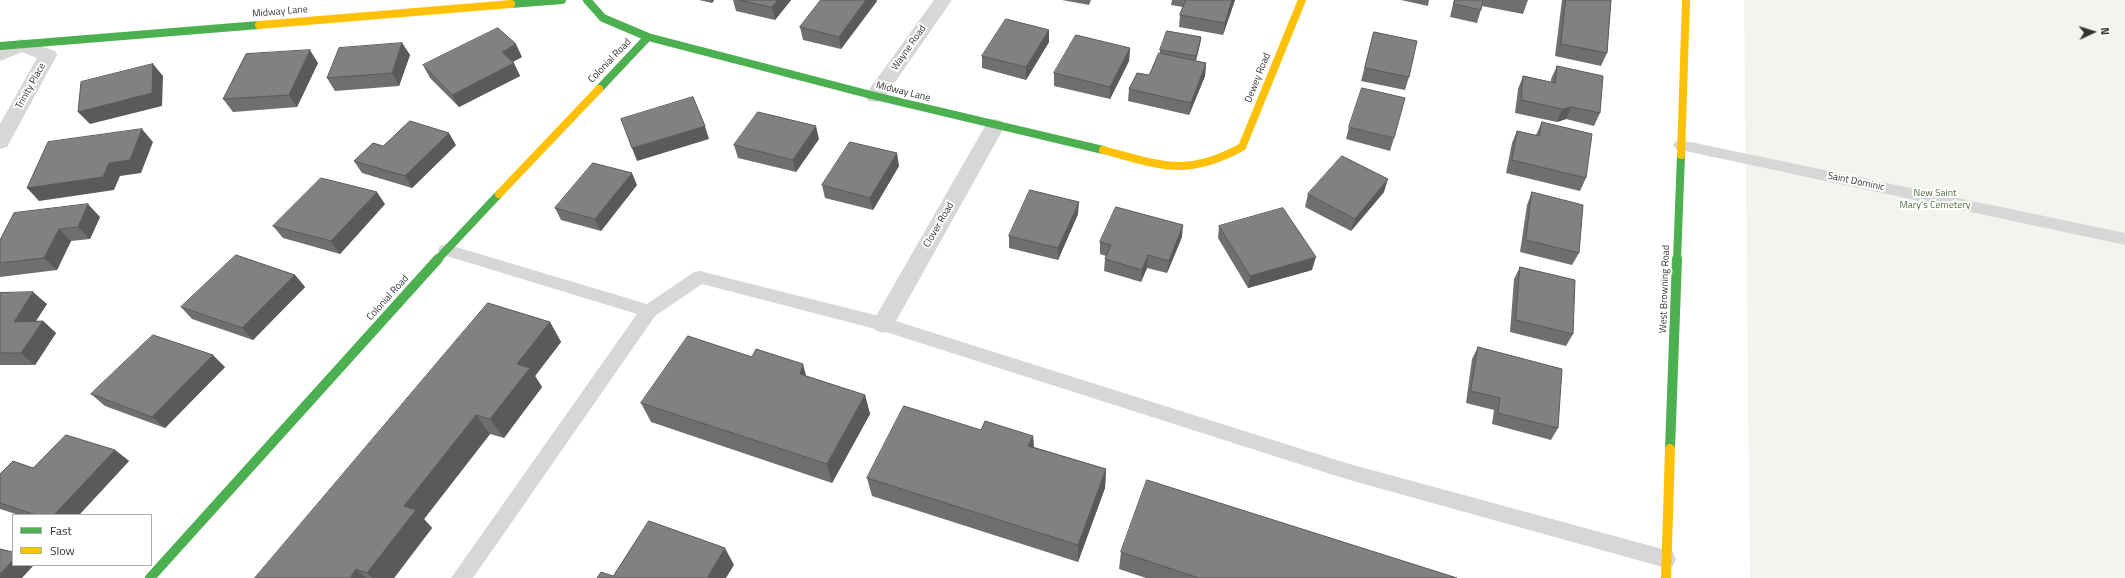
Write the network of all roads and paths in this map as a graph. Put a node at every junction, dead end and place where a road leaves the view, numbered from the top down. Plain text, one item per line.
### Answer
1 (562, 0) edge
2 (587, 0) edge
3 (943, 0) edge
4 (1302, 0) edge
5 (1686, 0) edge
6 (648, 37) junction
7 (21, 45) junction
8 (0, 46) edge
9 (0, 55) edge
10 (875, 96) junction
11 (996, 126) junction
12 (0, 142) edge
13 (1681, 145) junction
14 (1226, 156) joint
15 (2125, 239) edge
16 (446, 250) junction
17 (649, 311) junction
18 (882, 324) junction
19 (1666, 559) junction
20 (150, 578) edge
21 (461, 578) edge
22 (1666, 578) edge

1 - 7 street, Midway Lane
2 - 6 street, Midway Lane
3 - 10 street, Wayne Road
4 - 14 street, Dewey Road
5 - 13 street, West Browning Road
6 - 10 street, Midway Lane
6 - 16 street, Colonial Road
7 - 8 street, Midway Lane
7 - 9 street
7 - 12 street, Trinity Place
10 - 11 street, Midway Lane
11 - 14 street, Midway Lane
11 - 18 street, Clover Road
13 - 15 lane, Saint Dominic
13 - 19 street, West Browning Road
16 - 17 lane
16 - 20 street, Colonial Road
17 - 18 lane
17 - 21 lane
18 - 19 lane
19 - 22 street, West Browning Road

